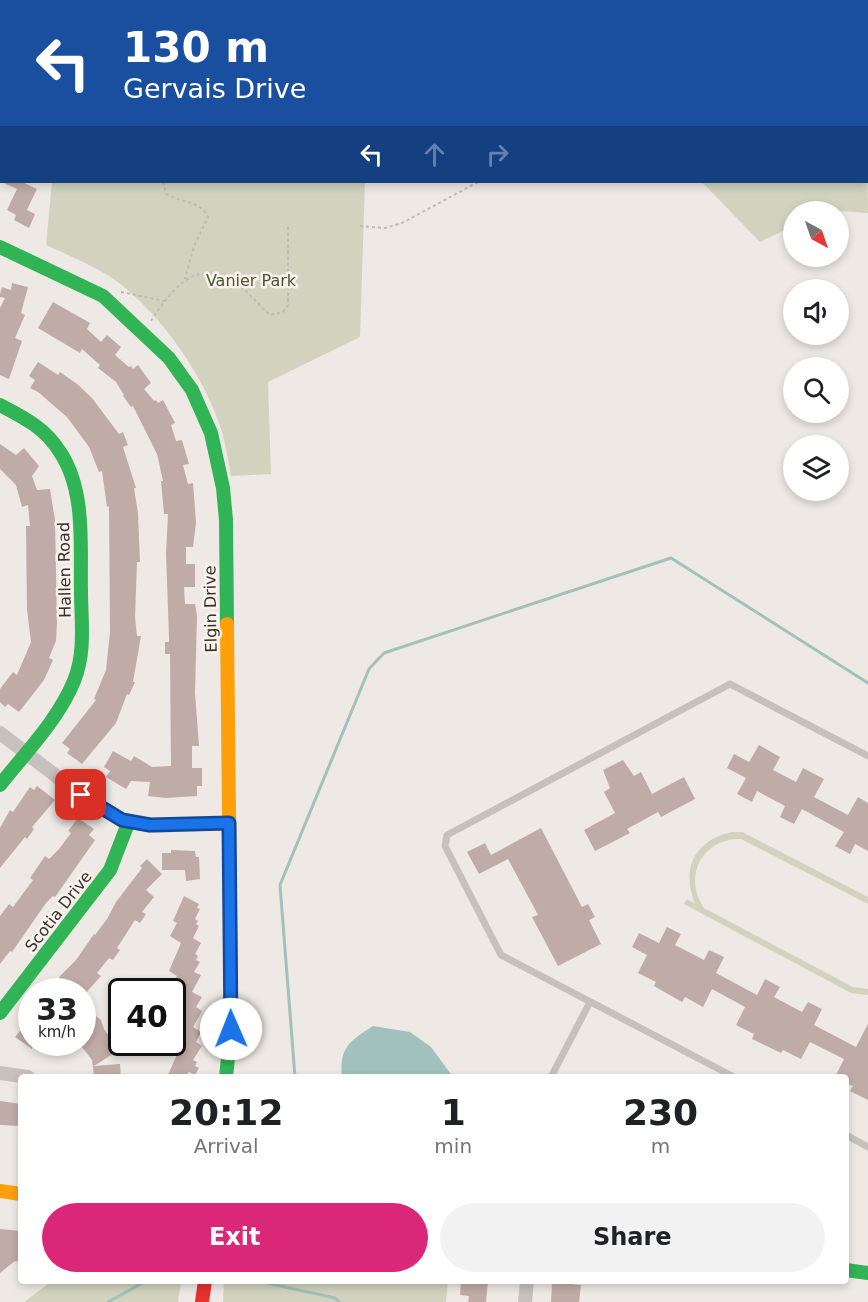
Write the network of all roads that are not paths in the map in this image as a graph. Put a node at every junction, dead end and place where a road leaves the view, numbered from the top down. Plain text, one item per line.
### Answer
1 (0, 247) edge
2 (0, 405) edge
3 (0, 733) edge
4 (25, 753) junction
5 (868, 756) edge
6 (0, 785) edge
7 (129, 821) junction
8 (229, 823) junction
9 (591, 1002) junction
10 (0, 1013) edge
11 (0, 1073) edge
12 (226, 1074) edge
13 (553, 1074) edge
14 (728, 1074) edge
15 (18, 1076) edge
16 (849, 1138) edge
17 (868, 1147) edge
18 (0, 1191) edge
19 (18, 1194) edge
20 (849, 1270) edge
21 (868, 1273) edge
22 (205, 1284) edge
23 (527, 1284) edge
24 (202, 1301) edge
25 (525, 1302) edge

1 - 8 street, Elgin Drive
2 - 4 street, Hallen Road
3 - 4 street
4 - 6 street, Hallen Road
4 - 7 street
5 - 9 lane
7 - 8 street
7 - 10 street, Scotia Drive
8 - 12 street, Elgin Drive
9 - 13 lane
9 - 14 lane
11 - 15 street
16 - 17 lane
18 - 19 street
20 - 21 street
22 - 24 street
23 - 25 street

